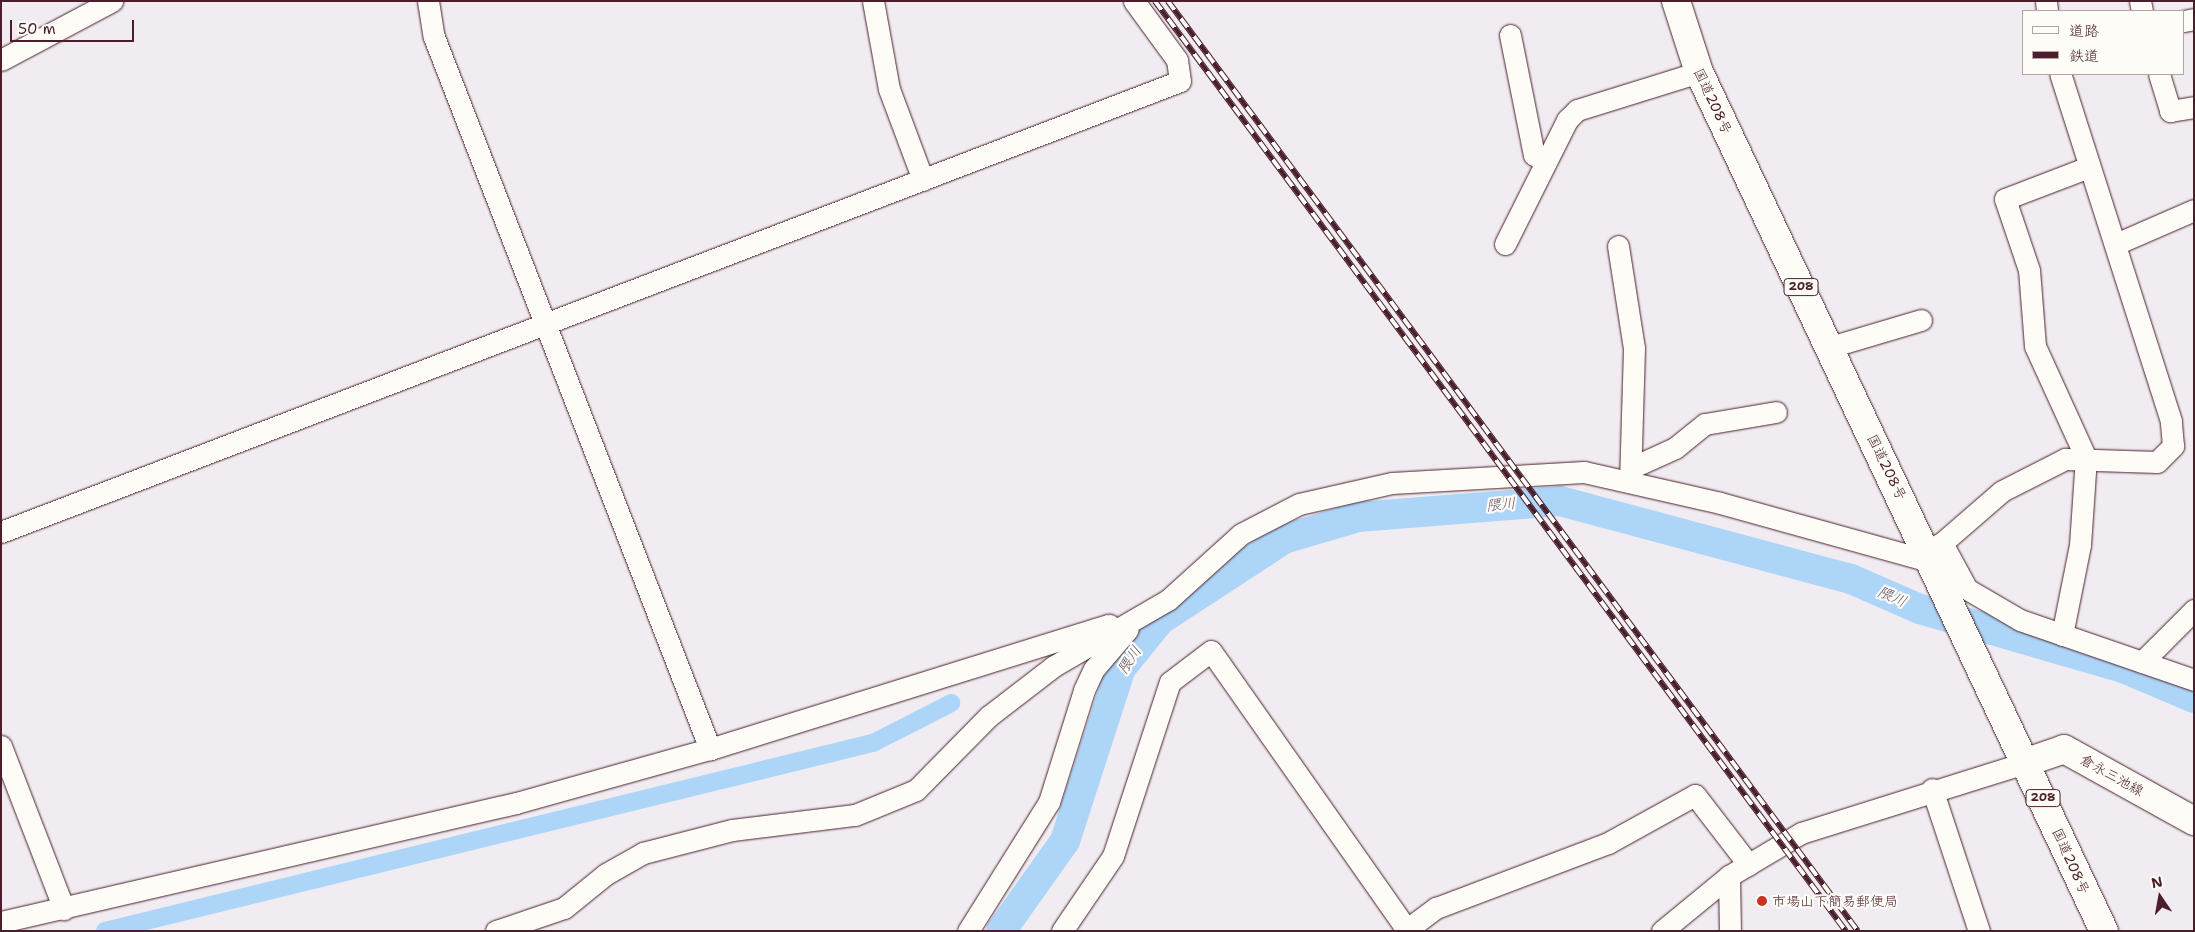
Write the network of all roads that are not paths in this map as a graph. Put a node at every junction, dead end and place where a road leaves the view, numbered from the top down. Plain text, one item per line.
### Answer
1 (112, 1) edge
2 (428, 1) edge
3 (873, 1) edge
4 (1134, 1) edge
5 (1676, 1) edge
6 (1510, 35) dead end
7 (1, 60) edge
8 (1699, 72) junction
9 (2060, 75) edge
10 (2159, 75) edge
11 (2194, 107) edge
12 (1546, 161) junction
13 (2089, 167) junction
14 (923, 180) junction
15 (2194, 210) edge
16 (1506, 244) dead end
17 (2116, 244) junction
18 (1618, 246) dead end
19 (1921, 320) dead end
20 (544, 324) junction
21 (1830, 347) junction
22 (1776, 412) dead end
23 (2086, 458) junction
24 (1631, 474) junction
25 (1, 532) edge
26 (1935, 556) junction
27 (2194, 610) edge
28 (1138, 617) junction
29 (2062, 634) junction
30 (2142, 662) junction
31 (2194, 680) edge
32 (1, 746) edge
33 (710, 749) junction
34 (2027, 762) junction
35 (1932, 789) junction
36 (2194, 821) edge
37 (1749, 865) junction
38 (1729, 876) junction
39 (64, 909) junction
40 (1, 922) edge
41 (1406, 930) edge
42 (496, 931) edge
43 (968, 931) edge
44 (1062, 931) edge
45 (1662, 931) edge
46 (1730, 931) edge
47 (1980, 931) edge
48 (2104, 931) edge

1 - 7 street
2 - 20 street
3 - 14 street
4 - 14 street
5 - 8 main road, 国道208号 / 208
6 - 12 street
8 - 12 street
8 - 21 main road, 国道208号 / 208
9 - 13 street
10 - 11 street
12 - 16 street
13 - 17 street
13 - 23 street
14 - 20 street
15 - 17 street
17 - 23 street
18 - 24 street
19 - 21 street
20 - 25 street
20 - 33 street
21 - 26 main road, 国道208号 / 208
22 - 24 street
23 - 26 street
23 - 29 street
24 - 26 street
24 - 28 street
26 - 29 street
26 - 34 main road, 国道208号 / 208
27 - 30 street
28 - 33 street
28 - 42 street
28 - 43 street
29 - 30 street
30 - 31 street
32 - 39 street
33 - 39 street
34 - 35 street
34 - 36 main road, 倉永三池線
34 - 48 main road, 国道208号 / 208
35 - 37 street
35 - 47 street
37 - 38 street
37 - 41 street
38 - 45 street
38 - 46 street
39 - 40 street
41 - 44 street

